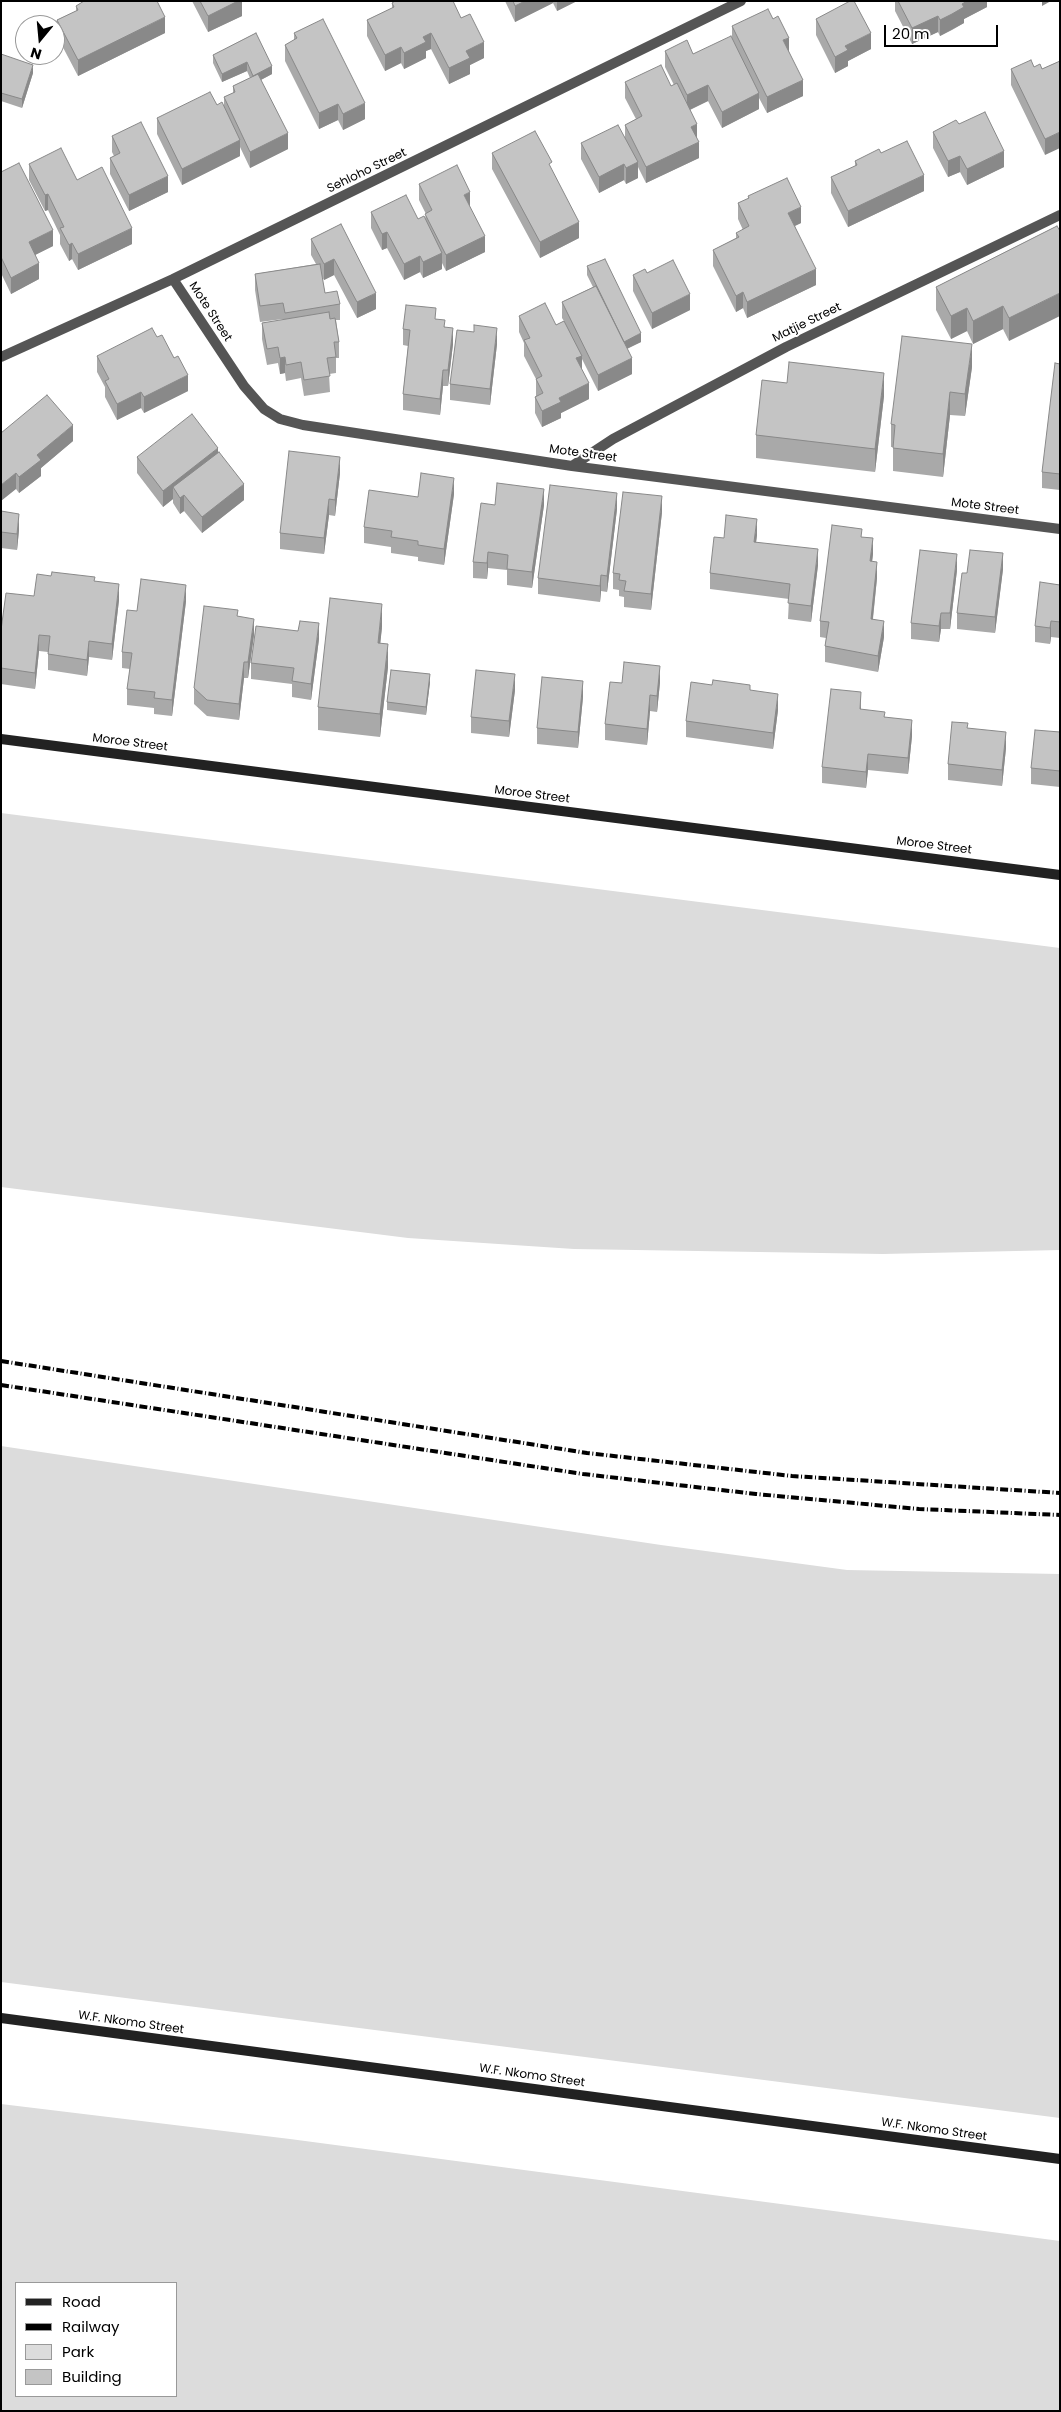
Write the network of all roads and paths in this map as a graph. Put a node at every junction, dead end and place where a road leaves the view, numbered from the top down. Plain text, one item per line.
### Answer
1 (741, 1) edge
2 (1060, 215) edge
3 (173, 280) junction
4 (1, 357) edge
5 (572, 466) junction
6 (1060, 529) edge
7 (1, 739) edge
8 (1060, 875) edge
9 (1, 2018) edge
10 (1060, 2159) edge

1 - 3 street, Sehloho Street
2 - 5 street, Matjie Street
3 - 4 street, Sehloho Street
3 - 5 street, Mote Street
5 - 6 street, Mote Street
7 - 8 street, Moroe Street
9 - 10 street, W.F. Nkomo Street

